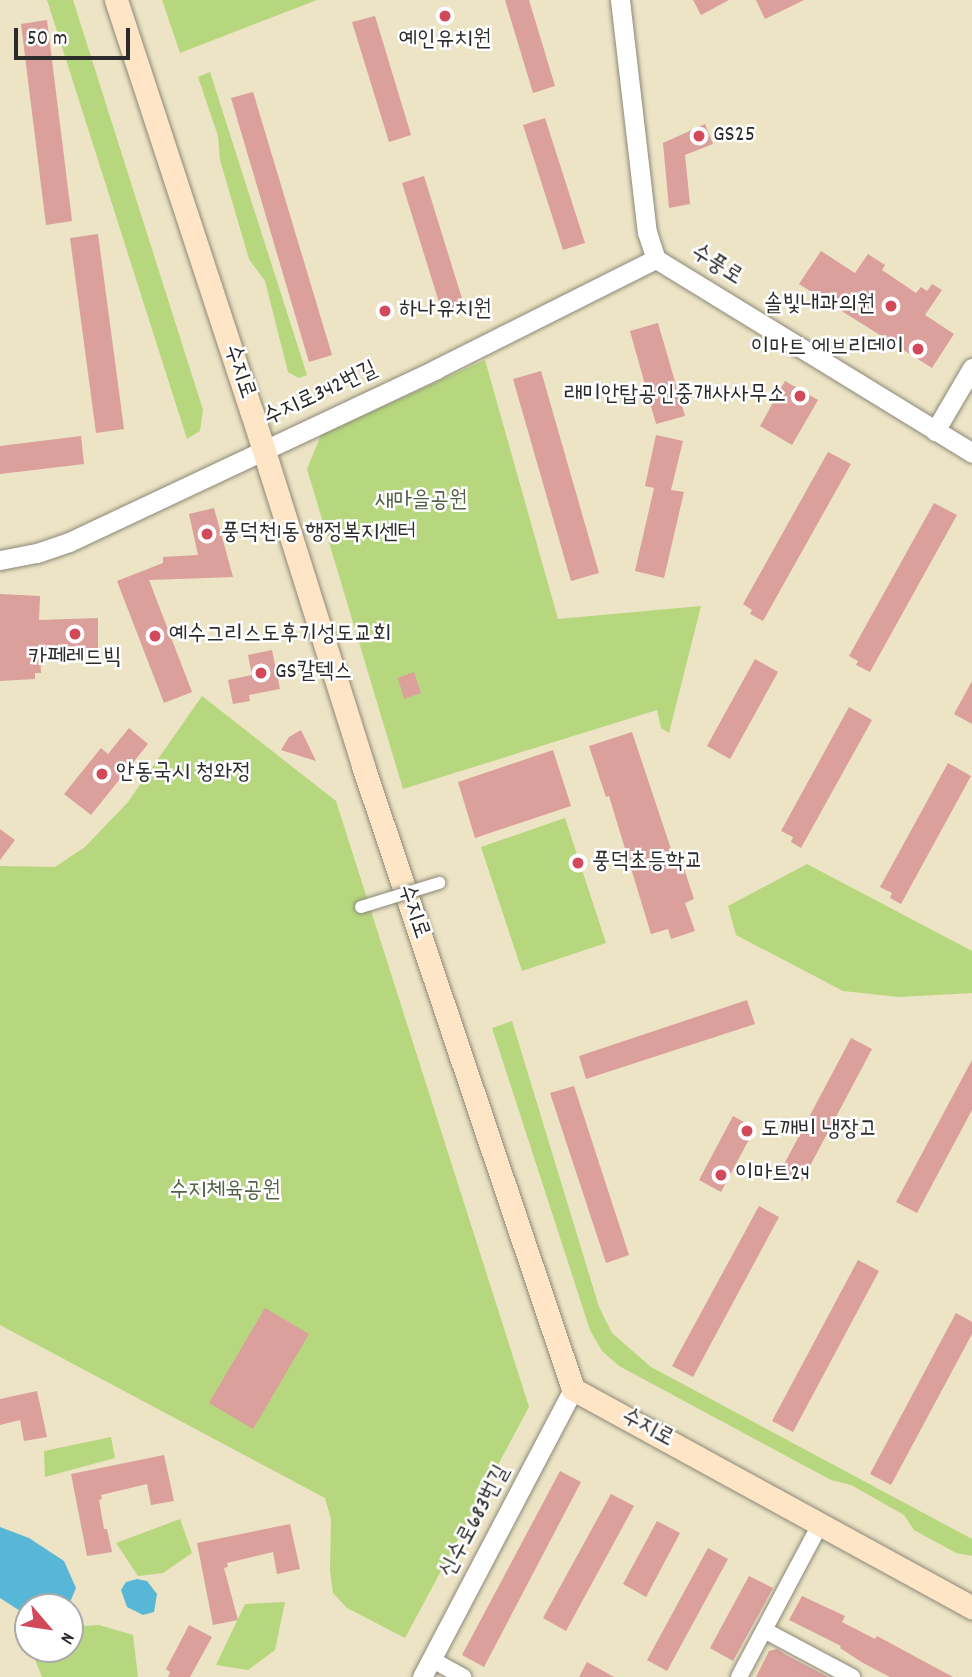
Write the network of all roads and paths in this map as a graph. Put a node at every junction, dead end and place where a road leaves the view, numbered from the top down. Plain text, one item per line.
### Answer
1 (116, 0) edge
2 (621, 0) edge
3 (656, 259) junction
4 (972, 368) edge
5 (935, 431) junction
6 (263, 449) junction
7 (972, 453) edge
8 (0, 560) edge
9 (439, 883) dead end
10 (361, 907) dead end
11 (573, 1389) junction
12 (821, 1522) junction
13 (972, 1607) edge
14 (764, 1630) junction
15 (431, 1659) junction
16 (422, 1677) edge
17 (463, 1677) edge
18 (740, 1677) edge
19 (852, 1677) edge

1 - 6 main road, 수지로
2 - 3 street, 수풍로
3 - 5 street, 수풍로
3 - 6 street, 수지로342번길
4 - 5 street
5 - 7 street, 수풍로
6 - 8 street, 수지로342번길
6 - 11 main road, 수지로
9 - 10 street, bridge
11 - 12 main road, 수지로
11 - 15 street, 신수로683번길
12 - 13 main road, 수지로
12 - 14 street
14 - 18 street
14 - 19 street
15 - 16 street, 신수로683번길
15 - 17 street

